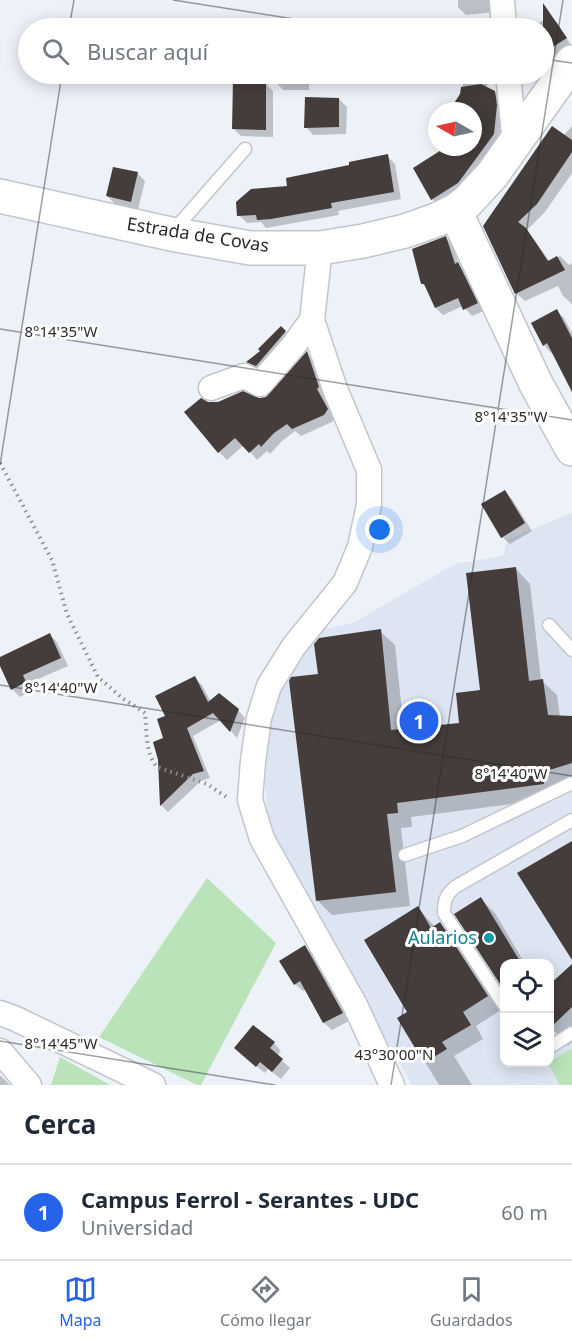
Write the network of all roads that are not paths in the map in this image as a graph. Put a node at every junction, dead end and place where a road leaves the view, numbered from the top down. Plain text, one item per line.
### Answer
1 (502, 0) edge
2 (503, 18) edge
3 (572, 62) edge
4 (509, 84) edge
5 (515, 144) junction
6 (245, 149) dead end
7 (0, 196) edge
8 (455, 211) junction
9 (171, 234) junction
10 (320, 248) junction
11 (312, 320) junction
12 (211, 388) dead end
13 (572, 449) edge
14 (549, 625) dead end
15 (572, 650) edge
16 (572, 783) edge
17 (572, 820) edge
18 (405, 855) dead end
19 (500, 999) edge
20 (0, 1013) edge
21 (572, 1033) edge
22 (554, 1044) edge
23 (0, 1051) edge
24 (29, 1085) edge
25 (153, 1085) edge
26 (392, 1085) edge

1 - 2 street
3 - 5 main road, Estrada de Covas
4 - 5 street
5 - 8 main road, Estrada de Covas
6 - 9 lane
7 - 9 main road, Estrada de Covas
8 - 10 main road, Estrada de Covas
8 - 13 main road
9 - 10 main road, Estrada de Covas
10 - 11 street
11 - 12 street
11 - 26 street
14 - 15 lane
16 - 18 lane
17 - 19 lane
20 - 25 street
21 - 22 lane
23 - 24 street

